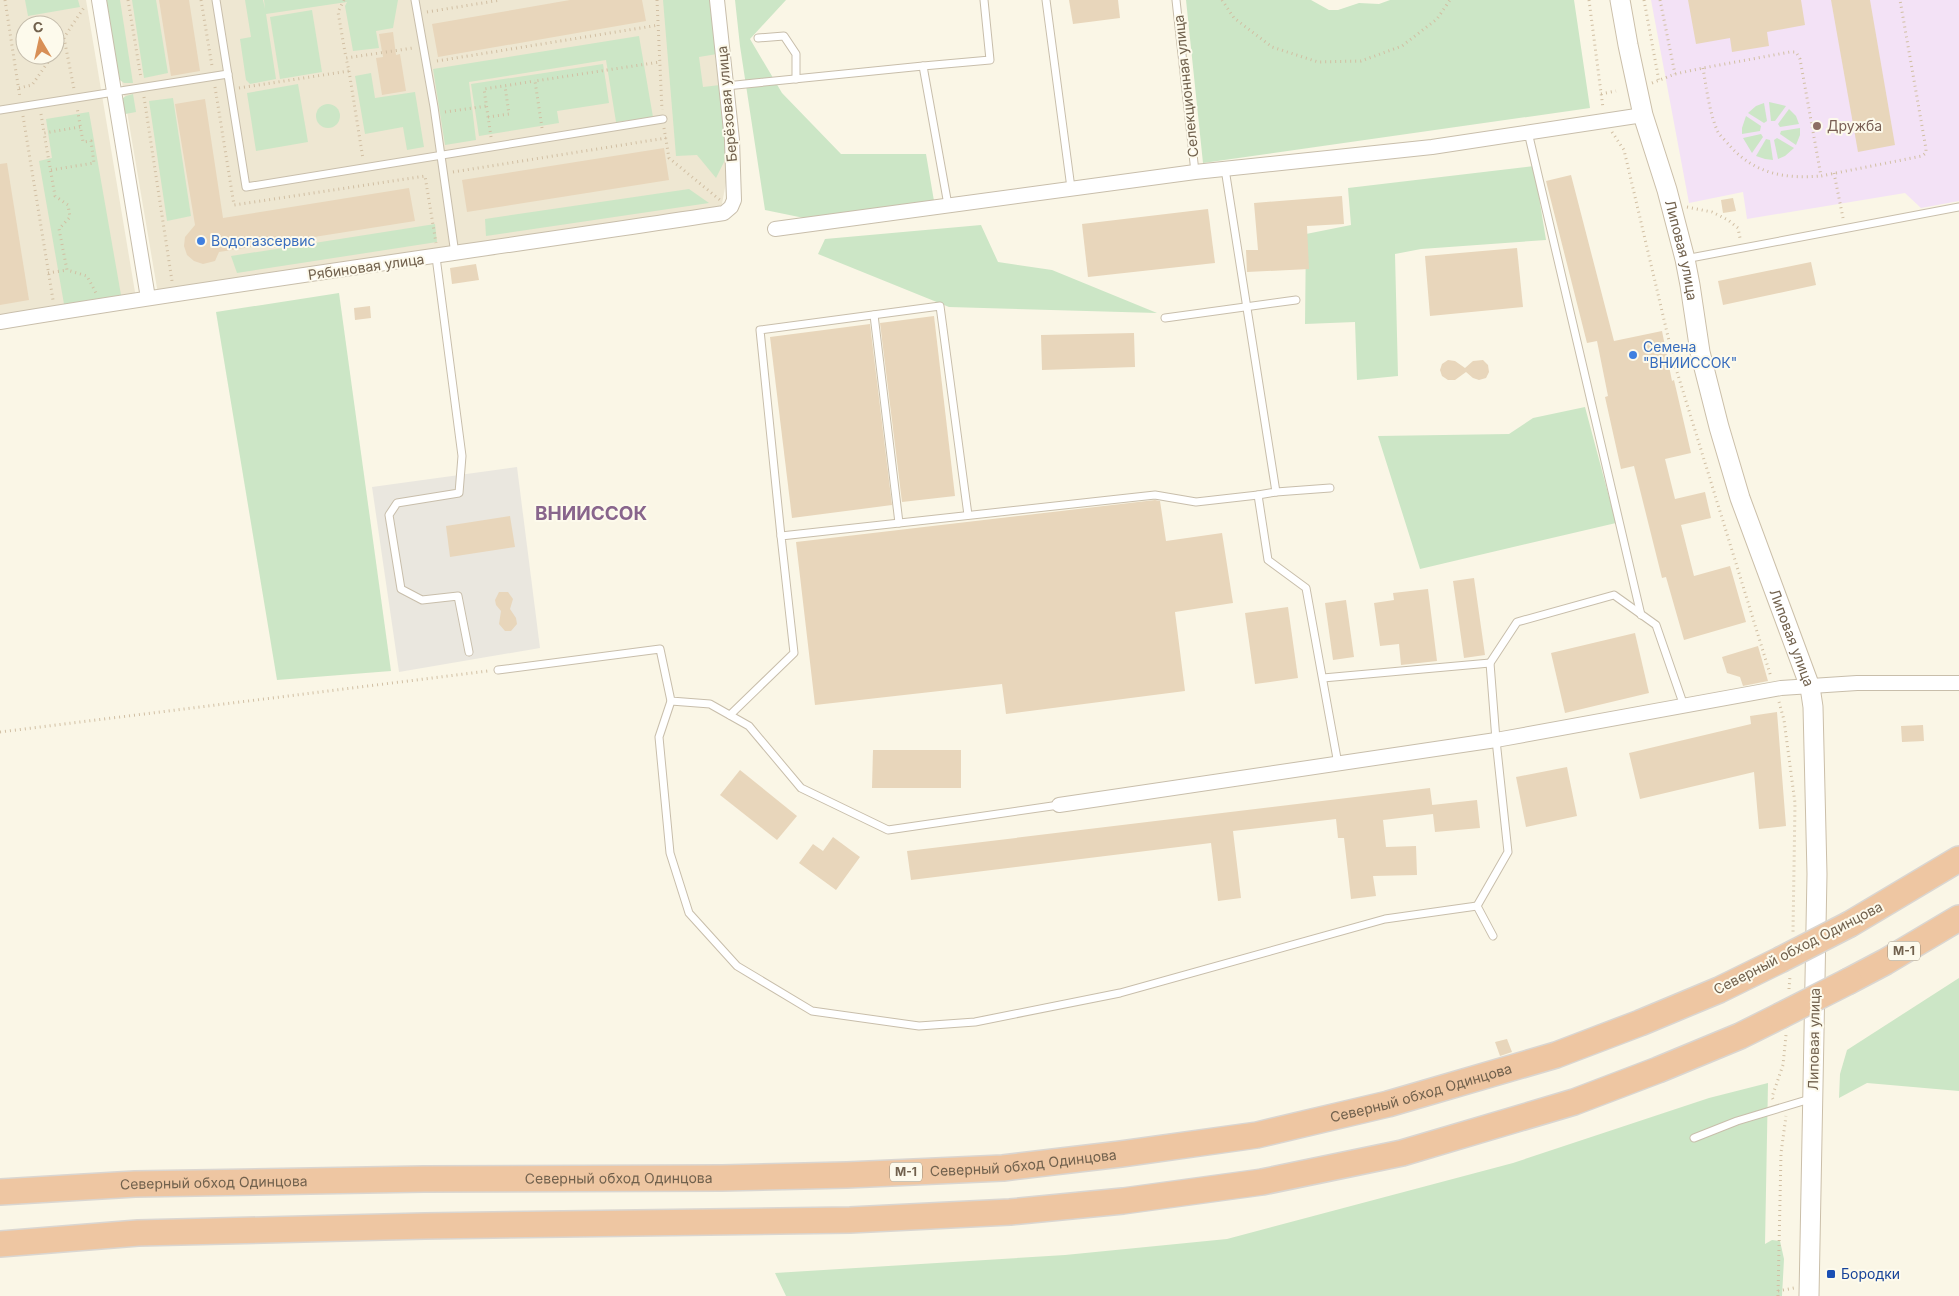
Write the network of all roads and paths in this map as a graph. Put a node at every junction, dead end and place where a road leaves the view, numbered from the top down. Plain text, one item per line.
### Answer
1 (5, 0) edge
2 (90, 0) edge
3 (99, 0) edge
4 (128, 0) edge
5 (200, 0) edge
6 (216, 0) edge
7 (344, 0) edge
8 (416, 0) edge
9 (470, 0) edge
10 (501, 0) edge
11 (717, 0) edge
12 (984, 0) edge
13 (1046, 0) edge
14 (1176, 0) edge
15 (1222, 0) edge
16 (1450, 0) edge
17 (1589, 0) edge
18 (1620, 0) edge
19 (1644, 0) edge
20 (1660, 0) edge
21 (1900, 0) edge
22 (471, 5) junction
23 (425, 6) dead end
24 (659, 25) dead end
25 (65, 37) edge
26 (758, 38) dead end
27 (65, 43) edge
28 (423, 46) junction
29 (346, 58) junction
30 (660, 62) dead end
31 (426, 63) junction
32 (45, 65) edge
33 (924, 66) junction
34 (1703, 68) junction
35 (348, 70) junction
36 (213, 72) dead end
37 (228, 74) junction
38 (1675, 74) junction
39 (796, 79) junction
40 (535, 81) junction
41 (1659, 81) junction
42 (1646, 84) dead end
43 (504, 86) junction
44 (726, 86) junction
45 (142, 87) junction
46 (19, 88) junction
47 (243, 88) dead end
48 (1616, 91) dead end
49 (114, 92) junction
50 (1601, 94) junction
51 (75, 98) junction
52 (487, 106) junction
53 (22, 107) junction
54 (0, 110) edge
55 (40, 112) dead end
56 (443, 112) dead end
57 (1643, 115) junction
58 (488, 117) junction
59 (663, 119) dead end
60 (1605, 120) junction
61 (80, 127) junction
62 (1528, 132) junction
63 (44, 133) junction
64 (666, 138) dead end
65 (543, 139) junction
66 (493, 147) junction
67 (441, 155) junction
68 (496, 165) junction
69 (365, 168) junction
70 (1225, 169) junction
71 (51, 170) junction
72 (1195, 172) junction
73 (443, 173) junction
74 (1834, 173) junction
75 (425, 176) dead end
76 (1821, 176) junction
77 (368, 185) dead end
78 (1071, 188) junction
79 (948, 205) junction
80 (1683, 205) dead end
81 (1959, 206) edge
82 (731, 208) joint
83 (775, 229) dead end
84 (1844, 229) junction
85 (1742, 248) junction
86 (455, 254) junction
87 (436, 257) junction
88 (1685, 259) junction
89 (67, 270) junction
90 (48, 273) junction
91 (148, 296) junction
92 (1296, 300) dead end
93 (101, 301) dead end
94 (1246, 306) junction
95 (55, 313) junction
96 (874, 315) junction
97 (1165, 318) dead end
98 (0, 322) edge
99 (1330, 488) dead end
100 (1276, 492) junction
101 (1258, 496) junction
102 (968, 515) junction
103 (899, 523) junction
104 (781, 536) junction
105 (1641, 614) junction
106 (469, 652) dead end
107 (1490, 663) junction
108 (498, 670) joint
109 (1323, 678) junction
110 (1959, 683) edge
111 (1810, 687) junction
112 (1775, 690) junction
113 (671, 701) junction
114 (1684, 706) junction
115 (730, 715) junction
116 (0, 732) edge
117 (1496, 740) junction
118 (1338, 764) junction
119 (1059, 805) joint
120 (1959, 859) edge
121 (1478, 906) junction
122 (1959, 918) edge
123 (1494, 936) dead end
124 (1793, 937) dead end
125 (1786, 963) junction
126 (1785, 1013) junction
127 (1813, 1098) junction
128 (1780, 1109) junction
129 (1694, 1138) dead end
130 (0, 1192) edge
131 (0, 1244) edge
132 (1778, 1291) junction
133 (1802, 1292) edge
134 (1778, 1296) edge

1 - 46 path
2 - 25 path
3 - 49 street
4 - 45 path
5 - 36 path
6 - 37 lane
7 - 29 path
8 - 28 lane
9 - 22 path
10 - 22 path
11 - 44 street, Берёзовая улица
12 - 33 lane
13 - 78 lane
14 - 72 lane, Селекционная улица
15 - 16 path
17 - 50 path
18 - 57 street, Липовая улица
19 - 41 path
20 - 38 path
21 - 74 path
22 - 23 path
24 - 31 path
26 - 39 lane
27 - 51 path
28 - 29 path
28 - 31 lane
29 - 35 path
30 - 40 path
31 - 67 lane
32 - 46 path
33 - 39 lane
33 - 79 lane
34 - 38 path
34 - 76 path
34 - 76 path
35 - 47 path
35 - 69 path
37 - 45 lane
37 - 69 lane
38 - 41 path
39 - 44 lane
40 - 43 path
40 - 65 path
41 - 42 path
43 - 52 path
43 - 58 path
44 - 82 street, Берёзовая улица
45 - 49 lane
45 - 91 path
46 - 53 path
48 - 50 path
49 - 51 lane
49 - 91 street
50 - 60 path
51 - 53 lane
51 - 61 path
52 - 56 path
52 - 58 path
53 - 54 lane
53 - 90 path
55 - 63 path
57 - 60 street
57 - 88 street, Липовая улица
58 - 66 path
59 - 65 lane
60 - 62 street
60 - 112 path
61 - 63 path
61 - 71 path
62 - 70 street
62 - 105 lane
63 - 71 path
64 - 68 path
65 - 66 lane
66 - 67 lane
66 - 68 path
67 - 69 lane
67 - 73 lane
68 - 73 path
69 - 77 path
70 - 72 street
70 - 94 lane
71 - 89 path
72 - 78 street
73 - 75 path
73 - 86 lane
74 - 76 path
74 - 84 path
78 - 79 street
79 - 83 street
80 - 85 path
81 - 84 lane
82 - 86 street, Рябиновая улица
84 - 85 lane
85 - 88 lane
86 - 87 street, Рябиновая улица
87 - 91 street, Рябиновая улица
87 - 106 lane
88 - 111 street, Липовая улица
89 - 90 path
89 - 93 path
90 - 95 path
91 - 95 street, Рябиновая улица
92 - 94 lane
94 - 97 lane
94 - 100 lane
95 - 98 street, Рябиновая улица
96 - 102 lane
96 - 103 lane
96 - 104 lane
99 - 100 lane
100 - 101 lane
101 - 102 lane
101 - 109 lane
102 - 103 lane
103 - 104 lane
104 - 115 lane
105 - 107 lane
105 - 114 lane
107 - 109 lane
107 - 117 lane
108 - 113 lane
108 - 116 path
109 - 118 lane
110 - 111 street
111 - 112 street
111 - 127 street, Липовая улица
112 - 114 street
112 - 124 path
113 - 115 lane
113 - 121 lane
114 - 117 street
115 - 119 lane
117 - 118 street
117 - 121 lane
118 - 119 street
120 - 125 highway, Северный обход Одинцова / М-1, bridge
121 - 123 lane
122 - 126 highway, М-1, bridge
125 - 126 path
125 - 130 highway, Северный обход Одинцова / М-1
126 - 128 path
126 - 131 highway, М-1
127 - 128 lane
127 - 133 street, Липовая улица
128 - 129 lane
128 - 132 path
132 - 133 path
132 - 134 path

